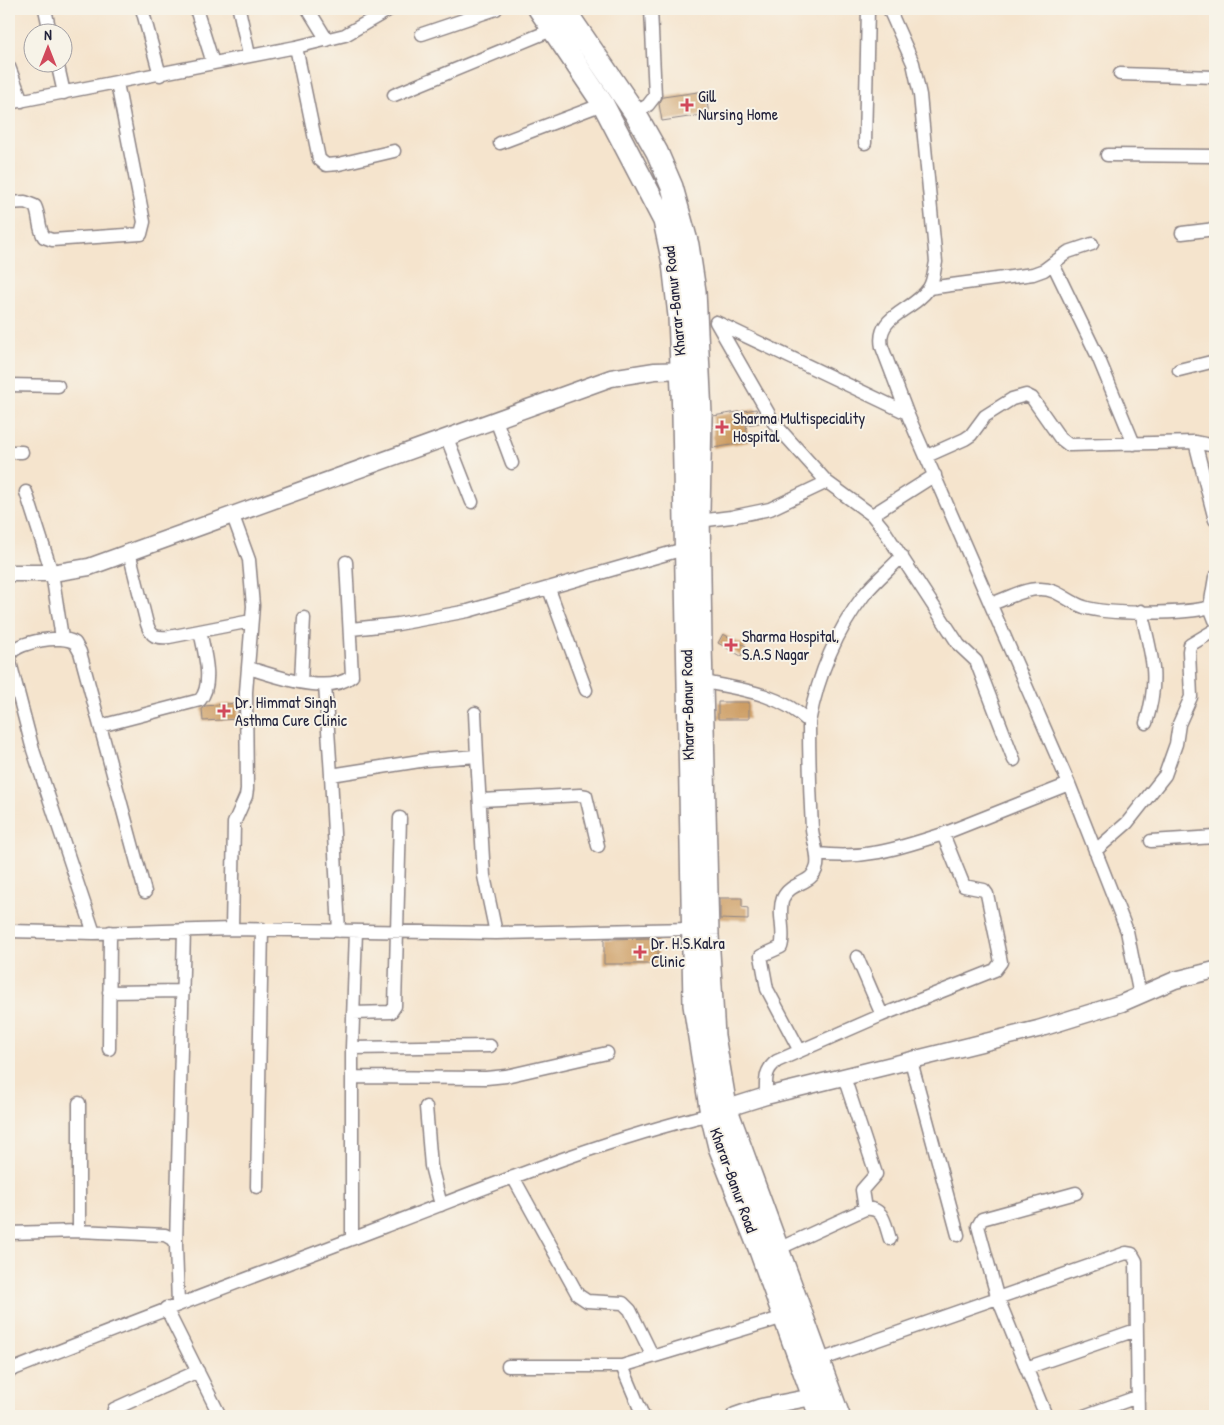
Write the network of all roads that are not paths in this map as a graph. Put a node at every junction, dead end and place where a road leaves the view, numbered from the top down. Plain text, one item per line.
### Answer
1 (45, 9) edge
2 (142, 9) edge
3 (196, 9) edge
4 (239, 9) edge
5 (308, 9) edge
6 (390, 9) edge
7 (496, 9) edge
8 (540, 9) edge
9 (564, 9) edge
10 (651, 9) edge
11 (868, 9) edge
12 (890, 9) edge
13 (48, 22) edge
14 (554, 29) junction
15 (422, 34) dead end
16 (327, 40) junction
17 (296, 48) junction
18 (249, 55) junction
19 (213, 62) junction
20 (9, 67) edge
21 (59, 72) edge
22 (1120, 74) dead end
23 (160, 75) junction
24 (1215, 77) edge
25 (117, 83) junction
26 (64, 93) junction
27 (394, 95) dead end
28 (22, 100) junction
29 (9, 103) edge
30 (603, 104) junction
31 (636, 113) junction
32 (865, 143) dead end
33 (500, 144) dead end
34 (394, 150) dead end
35 (1107, 154) dead end
36 (1215, 156) edge
37 (9, 203) edge
38 (1215, 229) edge
39 (1182, 233) dead end
40 (1092, 244) dead end
41 (1052, 264) junction
42 (928, 288) junction
43 (698, 319) junction
44 (1215, 361) edge
45 (690, 370) junction
46 (1179, 370) dead end
47 (9, 385) edge
48 (58, 386) dead end
49 (908, 413) junction
50 (496, 420) junction
51 (447, 438) junction
52 (1195, 442) junction
53 (1134, 444) junction
54 (1215, 446) edge
55 (9, 452) edge
56 (22, 452) dead end
57 (927, 456) junction
58 (512, 463) dead end
59 (935, 475) junction
60 (827, 482) junction
61 (26, 492) dead end
62 (472, 502) dead end
63 (872, 515) junction
64 (234, 516) junction
65 (1215, 520) edge
66 (699, 521) junction
67 (684, 549) junction
68 (129, 552) junction
69 (902, 556) junction
70 (346, 562) dead end
71 (9, 573) edge
72 (52, 573) junction
73 (1215, 577) edge
74 (550, 589) junction
75 (991, 604) junction
76 (1210, 607) junction
77 (1141, 611) junction
78 (304, 618) dead end
79 (1215, 620) edge
80 (251, 621) junction
81 (351, 629) junction
82 (1215, 630) edge
83 (200, 631) junction
84 (62, 638) junction
85 (249, 668) junction
86 (302, 682) junction
87 (704, 682) junction
88 (325, 685) junction
89 (586, 690) dead end
90 (475, 713) dead end
91 (809, 722) junction
92 (1146, 723) dead end
93 (100, 726) junction
94 (478, 756) junction
95 (1014, 760) dead end
96 (332, 774) junction
97 (1069, 784) junction
98 (481, 800) junction
99 (400, 818) dead end
100 (943, 834) junction
101 (1215, 837) edge
102 (1150, 841) dead end
103 (598, 846) dead end
104 (1096, 851) junction
105 (818, 854) junction
106 (145, 892) dead end
107 (232, 929) junction
108 (262, 929) junction
109 (691, 929) junction
110 (184, 930) junction
111 (9, 931) edge
112 (338, 931) junction
113 (356, 931) junction
114 (399, 931) junction
115 (110, 932) junction
116 (94, 933) junction
117 (496, 933) junction
118 (857, 956) dead end
119 (1215, 970) edge
120 (183, 991) junction
121 (110, 992) junction
122 (1140, 996) junction
123 (353, 1013) junction
124 (882, 1015) junction
125 (490, 1046) dead end
126 (352, 1048) junction
127 (109, 1049) dead end
128 (800, 1051) junction
129 (607, 1052) dead end
130 (910, 1061) junction
131 (352, 1077) junction
132 (844, 1077) junction
133 (766, 1096) junction
134 (79, 1102) dead end
135 (426, 1107) dead end
136 (718, 1111) junction
137 (513, 1177) junction
138 (257, 1187) dead end
139 (1076, 1193) dead end
140 (441, 1204) junction
141 (866, 1209) junction
142 (78, 1232) junction
143 (9, 1233) edge
144 (958, 1236) dead end
145 (352, 1239) junction
146 (890, 1239) dead end
147 (176, 1245) junction
148 (778, 1249) junction
149 (997, 1296) junction
150 (172, 1306) junction
151 (784, 1317) junction
152 (1136, 1330) junction
153 (652, 1355) junction
154 (821, 1363) junction
155 (508, 1366) dead end
156 (622, 1366) junction
157 (1026, 1368) junction
158 (9, 1371) edge
159 (198, 1371) junction
160 (1137, 1397) junction
161 (821, 1403) edge
162 (741, 1415) edge
163 (113, 1416) edge
164 (220, 1416) edge
165 (643, 1416) edge
166 (839, 1416) edge
167 (1046, 1416) edge
168 (1084, 1416) edge
169 (1138, 1416) edge

1 - 13 street
2 - 23 street
3 - 19 street
4 - 18 street
5 - 16 street
6 - 16 street
7 - 15 street
8 - 14 highway, Kharar-Banur Road
9 - 31 highway
10 - 31 street
11 - 32 street
12 - 42 street
14 - 27 street
14 - 30 highway, Kharar-Banur Road
16 - 17 street
17 - 18 street
17 - 34 street
18 - 19 street
19 - 23 street
20 - 28 street
21 - 26 street
22 - 24 street
23 - 25 street
25 - 26 street
25 - 37 street
26 - 28 street
28 - 29 street
30 - 33 street
30 - 43 highway, Kharar-Banur Road
31 - 43 highway
35 - 36 street
38 - 39 street
40 - 41 street
41 - 42 street
41 - 53 street
42 - 49 street
43 - 45 highway, Kharar-Banur Road
43 - 49 street
43 - 60 street
44 - 46 street
45 - 50 street
45 - 66 highway
45 - 67 highway, Kharar-Banur Road
47 - 48 street
49 - 57 street
50 - 51 street
50 - 58 street
51 - 62 street
51 - 64 street
52 - 53 street
52 - 54 street
52 - 65 street
53 - 57 street
55 - 56 street
57 - 59 street
59 - 63 street
59 - 75 street
60 - 63 street
60 - 66 street
61 - 72 street
63 - 69 street
64 - 68 street
64 - 80 street
66 - 87 highway
67 - 74 street
67 - 109 highway, Kharar-Banur Road
68 - 72 street
68 - 83 street
69 - 91 street
69 - 95 street
70 - 81 street
71 - 72 street
72 - 84 street
73 - 76 street
74 - 81 street
74 - 89 street
75 - 77 street
75 - 97 street
76 - 77 street
76 - 79 street
77 - 92 street
78 - 86 street
80 - 83 street
80 - 85 street
81 - 88 street
82 - 104 street
83 - 93 street
84 - 93 street
84 - 116 street
85 - 86 street
85 - 107 street
86 - 88 street
87 - 91 street
87 - 136 highway
88 - 96 street
90 - 94 street
91 - 105 street
93 - 106 street
94 - 96 street
94 - 98 street
96 - 112 street
97 - 100 street
97 - 104 street
98 - 103 street
98 - 117 street
99 - 114 street
100 - 105 street
100 - 124 street
101 - 102 street
104 - 122 street
105 - 128 street
107 - 108 street
107 - 110 street
108 - 112 street
108 - 138 street
109 - 117 street
109 - 136 highway, Kharar-Banur Road
110 - 115 street
110 - 120 street
111 - 116 street
112 - 113 street
113 - 114 street
113 - 123 street
114 - 117 street
114 - 123 street
115 - 116 street
115 - 121 street
118 - 124 street
119 - 122 street
120 - 121 street
120 - 147 street
121 - 127 street
122 - 130 street
123 - 126 street
124 - 128 street
125 - 126 street
126 - 131 street
128 - 133 street
129 - 131 street
130 - 132 street
130 - 144 street
131 - 145 street
132 - 133 street
132 - 141 street
133 - 136 street
134 - 142 street
135 - 140 street
136 - 137 street
136 - 148 highway
136 - 151 highway, Kharar-Banur Road
137 - 140 street
137 - 153 street
139 - 149 street
140 - 145 street
141 - 146 street
141 - 148 street
142 - 143 street
142 - 147 street
145 - 150 street
147 - 150 street
148 - 154 highway
149 - 152 street
149 - 154 street
149 - 157 street
150 - 158 street
150 - 159 street
151 - 153 street
151 - 161 highway, Kharar-Banur Road
152 - 157 street
152 - 160 street
153 - 156 street
154 - 161 highway
155 - 156 street
156 - 165 street
157 - 167 street
159 - 163 street
159 - 164 street
160 - 168 street
160 - 169 street
161 - 162 street
161 - 166 highway

